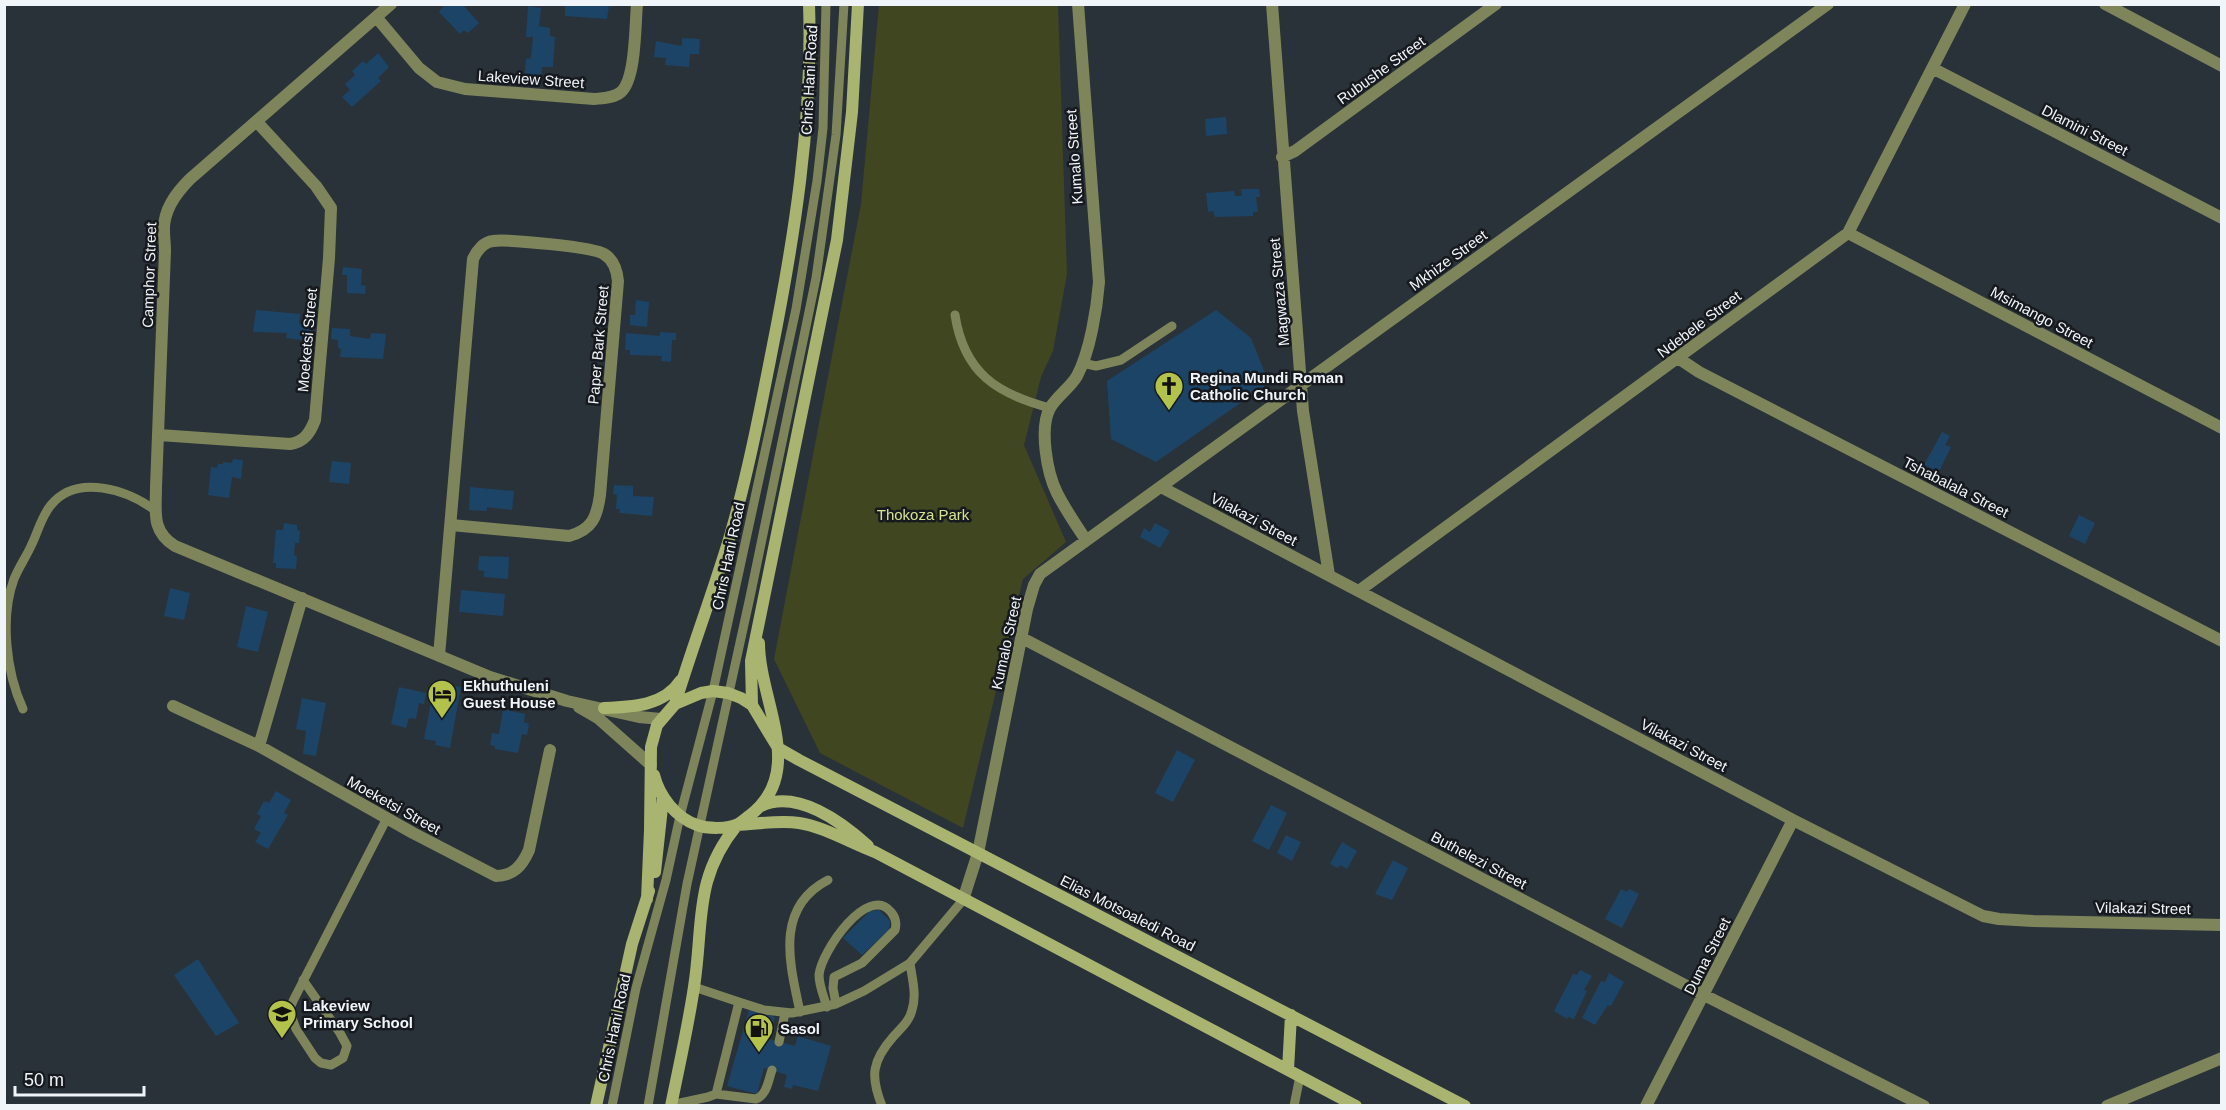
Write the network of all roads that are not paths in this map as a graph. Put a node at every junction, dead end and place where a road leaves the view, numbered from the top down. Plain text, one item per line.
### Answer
1 (392, 4) edge
2 (637, 4) edge
3 (809, 4) edge
4 (826, 4) edge
5 (844, 4) edge
6 (858, 4) edge
7 (1078, 4) edge
8 (1272, 4) edge
9 (1496, 4) edge
10 (1828, 4) edge
11 (1965, 4) edge
12 (2105, 4) edge
13 (377, 18) junction
14 (2222, 66) edge
15 (1934, 69) junction
16 (257, 122) junction
17 (1282, 157) junction
18 (2222, 218) edge
19 (1848, 233) junction
20 (955, 315) dead end
21 (1172, 326) dead end
22 (1678, 358) junction
23 (1082, 363) junction
24 (1302, 385) junction
25 (1050, 408) junction
26 (2222, 428) edge
27 (159, 435) junction
28 (1161, 487) junction
29 (156, 511) junction
30 (451, 525) junction
31 (1086, 540) junction
32 (1329, 575) junction
33 (1360, 590) junction
34 (302, 598) junction
35 (759, 622) junction
36 (1022, 638) junction
37 (2222, 641) edge
38 (439, 656) junction
39 (684, 677) junction
40 (713, 691) junction
41 (728, 693) junction
42 (567, 701) junction
43 (675, 704) junction
44 (752, 705) junction
45 (173, 706) dead end
46 (604, 708) junction
47 (23, 709) dead end
48 (661, 719) junction
49 (259, 746) junction
50 (778, 748) junction
51 (550, 750) dead end
52 (651, 765) junction
53 (663, 798) junction
54 (760, 806) junction
55 (680, 816) junction
56 (387, 818) junction
57 (1793, 820) junction
58 (737, 825) junction
59 (699, 826) junction
60 (875, 852) junction
61 (978, 853) junction
62 (828, 880) dead end
63 (647, 899) junction
64 (963, 900) junction
65 (2222, 925) edge
66 (910, 963) junction
67 (303, 981) junction
68 (694, 987) junction
69 (1704, 995) junction
70 (739, 1002) junction
71 (831, 1005) junction
72 (800, 1011) junction
73 (785, 1013) junction
74 (1291, 1015) junction
75 (779, 1042) dead end
76 (2222, 1058) edge
77 (771, 1070) dead end
78 (1288, 1070) junction
79 (1300, 1076) junction
80 (716, 1094) junction
81 (671, 1105) edge
82 (596, 1106) edge
83 (612, 1106) edge
84 (648, 1106) edge
85 (882, 1106) edge
86 (1294, 1106) edge
87 (1356, 1106) edge
88 (1465, 1106) edge
89 (1646, 1106) edge
90 (1924, 1106) edge
91 (2107, 1106) edge

1 - 13 street, Camphor Street
2 - 13 street, Lakeview Street
3 - 39 main road, Chris Hani Road
4 - 40 lane, Chris Hani Road
5 - 41 lane, Chris Hani Road
6 - 35 main road
7 - 23 street, Kumalo Street
8 - 17 street, Magwaza Street
9 - 17 street, Rubushe Street
10 - 24 street, Mkhize Street
11 - 15 street, Ndebele Street
12 - 14 street
13 - 16 street, Camphor Street
15 - 18 street, Dlamini Street
15 - 19 street, Ndebele Street
16 - 27 street, Camphor Street
16 - 27 street, Moeketsi Street
17 - 24 street, Magwaza Street
19 - 22 street, Ndebele Street
19 - 26 street, Msimango Street
20 - 25 lane
21 - 23 lane
22 - 33 street, Ndebele Street
22 - 37 street, Tshabalala Street
23 - 25 street, Kumalo Street
24 - 28 street, Mkhize Street
24 - 32 street, Magwaza Street
25 - 31 street
27 - 29 street, Camphor Street
28 - 31 street, Mkhize Street
28 - 32 street, Vilakazi Street
29 - 34 street, Camphor Street
29 - 47 lane
30 - 30 street, Paper Bark Street
30 - 38 street, Paper Bark Street
31 - 36 street, Kumalo Street
32 - 33 street, Vilakazi Street
33 - 57 street, Vilakazi Street
34 - 38 street
34 - 49 street
35 - 44 main road
35 - 50 main road
36 - 61 street, Kumalo Street
36 - 69 street, Buthelezi Street
38 - 42 street
39 - 43 main road, Chris Hani Road
39 - 46 main road
40 - 41 main road
40 - 43 main road
40 - 55 lane, Chris Hani Road
41 - 44 main road
41 - 59 lane, Chris Hani Road
42 - 46 street
42 - 52 street
43 - 48 main road
44 - 50 main road
45 - 49 street, Moeketsi Street
46 - 48 street
48 - 52 main road
49 - 56 street, Moeketsi Street
50 - 54 main road
50 - 61 main road, Elias Motsoaledi Road
51 - 56 street, Moeketsi Street
52 - 53 main road
52 - 63 main road
53 - 55 main road
53 - 63 main road, Chris Hani Road
54 - 58 main road
54 - 60 main road
55 - 59 main road
55 - 83 lane, Chris Hani Road
56 - 67 lane
57 - 65 street, Vilakazi Street
57 - 69 street, Duma Street
58 - 59 main road
58 - 60 main road
58 - 68 main road
59 - 84 lane, Chris Hani Road
60 - 64 main road
61 - 64 street, Kumalo Street
61 - 74 main road, Elias Motsoaledi Road
62 - 72 lane
63 - 82 main road, Chris Hani Road
64 - 66 lane
64 - 78 main road
66 - 71 lane
66 - 85 lane
67 - 67 lane
68 - 70 lane
68 - 81 main road
69 - 89 street, Duma Street
69 - 90 street, Buthelezi Street
70 - 73 lane
70 - 80 lane
71 - 71 lane
71 - 72 lane
72 - 73 lane
73 - 75 lane
74 - 78 main road
74 - 88 main road, Elias Motsoaledi Road
76 - 91 street
77 - 80 lane
78 - 79 main road
79 - 86 lane
79 - 87 main road
80 - 81 lane

